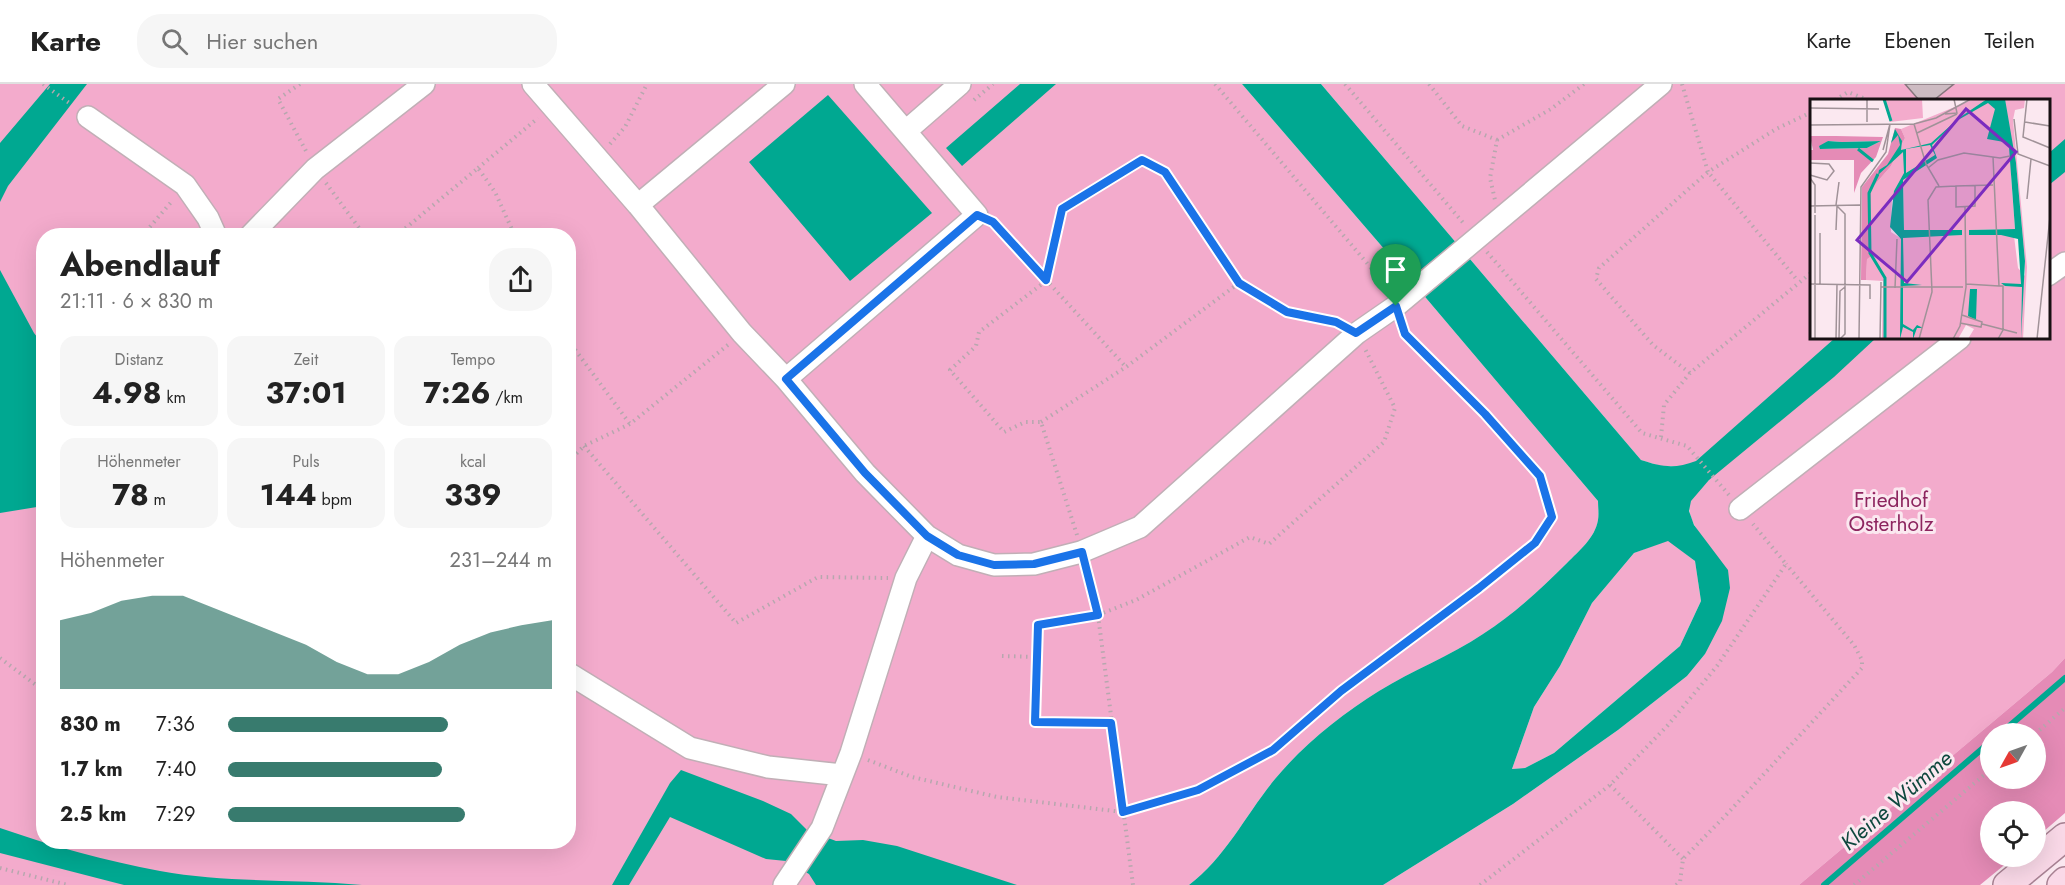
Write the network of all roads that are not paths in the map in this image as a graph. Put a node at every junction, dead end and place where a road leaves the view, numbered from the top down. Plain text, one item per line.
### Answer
1 (424, 84) edge
2 (533, 84) edge
3 (784, 84) edge
4 (865, 84) edge
5 (960, 84) edge
6 (1661, 84) edge
7 (88, 117) road end
8 (906, 131) junction
9 (638, 205) junction
10 (212, 228) edge
11 (258, 228) edge
12 (2065, 263) edge
13 (2050, 274) edge
14 (1959, 339) edge
15 (786, 379) junction
16 (1740, 509) road end
17 (927, 536) junction
18 (576, 678) edge
19 (842, 775) junction
20 (2065, 837) edge
21 (789, 877) edge
22 (2065, 881) edge
23 (2007, 885) edge
24 (2061, 885) edge

1 - 11 lane
2 - 9 lane
3 - 9 lane
4 - 8 lane
5 - 8 lane
6 - 17 lane
7 - 10 lane
8 - 15 lane
9 - 15 lane
12 - 13 lane
14 - 16 lane
15 - 17 lane
17 - 19 lane
18 - 19 lane
19 - 21 lane
20 - 23 main road
22 - 24 main road

